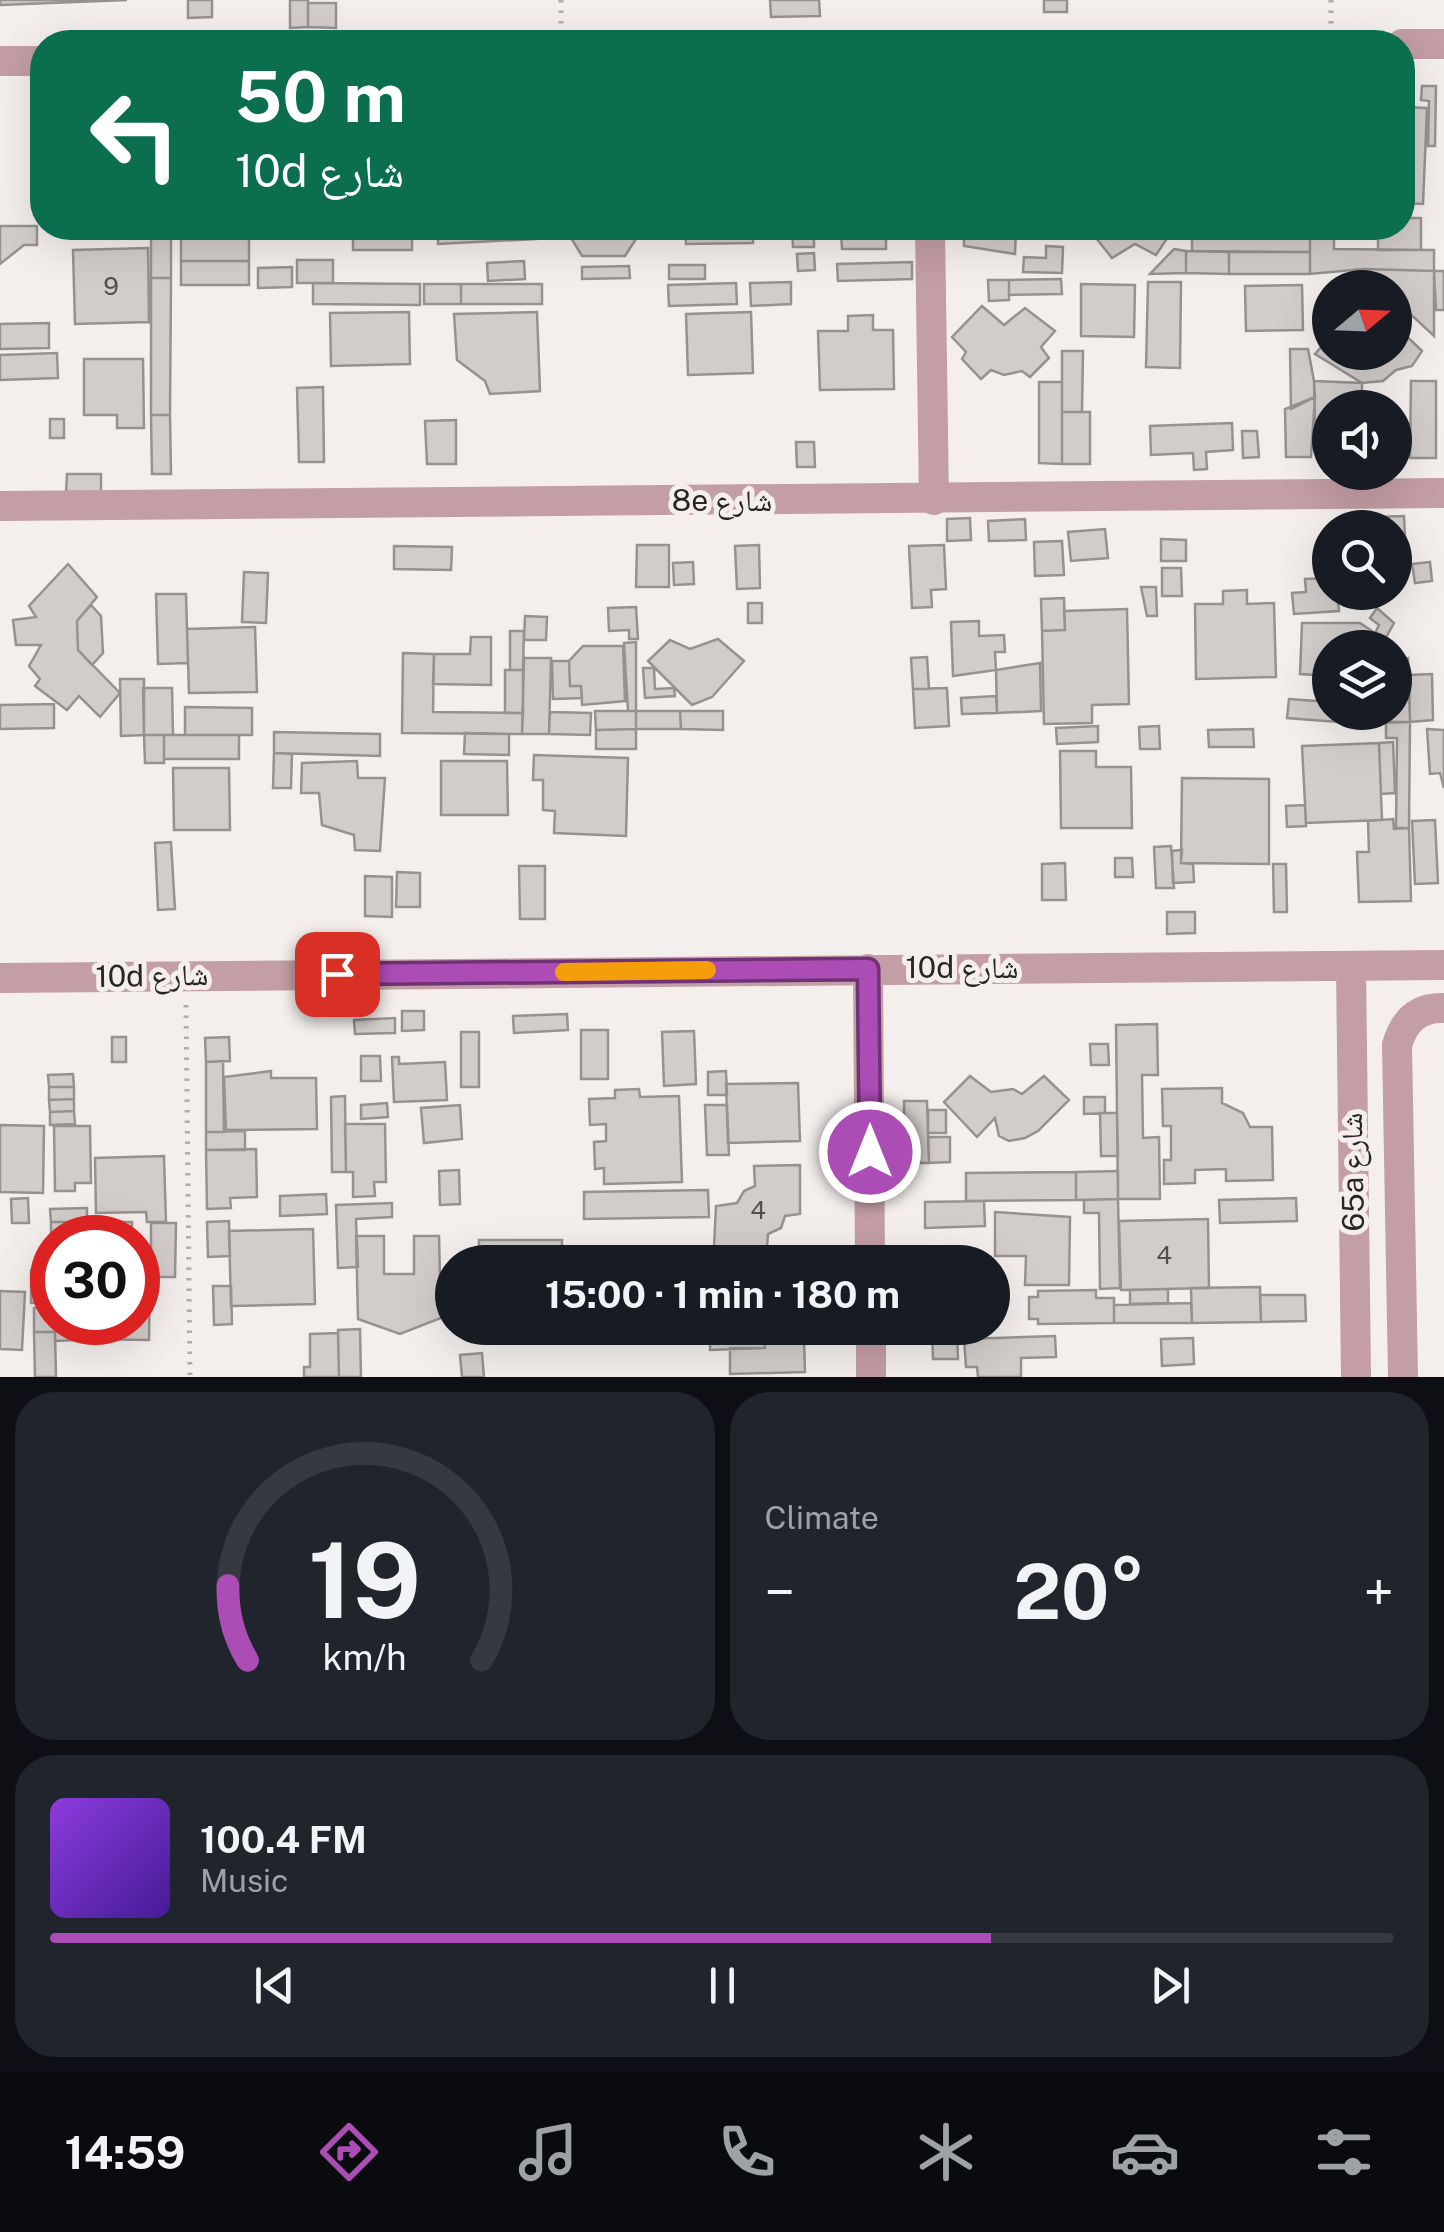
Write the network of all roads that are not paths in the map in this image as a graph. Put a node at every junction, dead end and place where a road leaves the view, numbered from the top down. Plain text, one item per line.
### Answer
1 (1415, 44) edge
2 (1444, 44) edge
3 (0, 61) edge
4 (30, 61) edge
5 (930, 240) edge
6 (1444, 494) edge
7 (934, 500) junction
8 (0, 506) edge
9 (1444, 966) edge
10 (1351, 967) junction
11 (868, 969) junction
12 (0, 978) edge
13 (1444, 1008) edge
14 (870, 1245) edge
15 (870, 1345) edge
16 (871, 1377) edge
17 (1356, 1377) edge
18 (1403, 1377) edge

1 - 2 street
3 - 4 street
5 - 7 street
6 - 7 street, 8e شارع
7 - 8 street, 8e شارع
9 - 10 street, 10d شارع
10 - 11 street, 10d شارع
10 - 17 street, 65a شارع
11 - 12 street, 10d شارع
11 - 14 street
13 - 18 street
15 - 16 street

